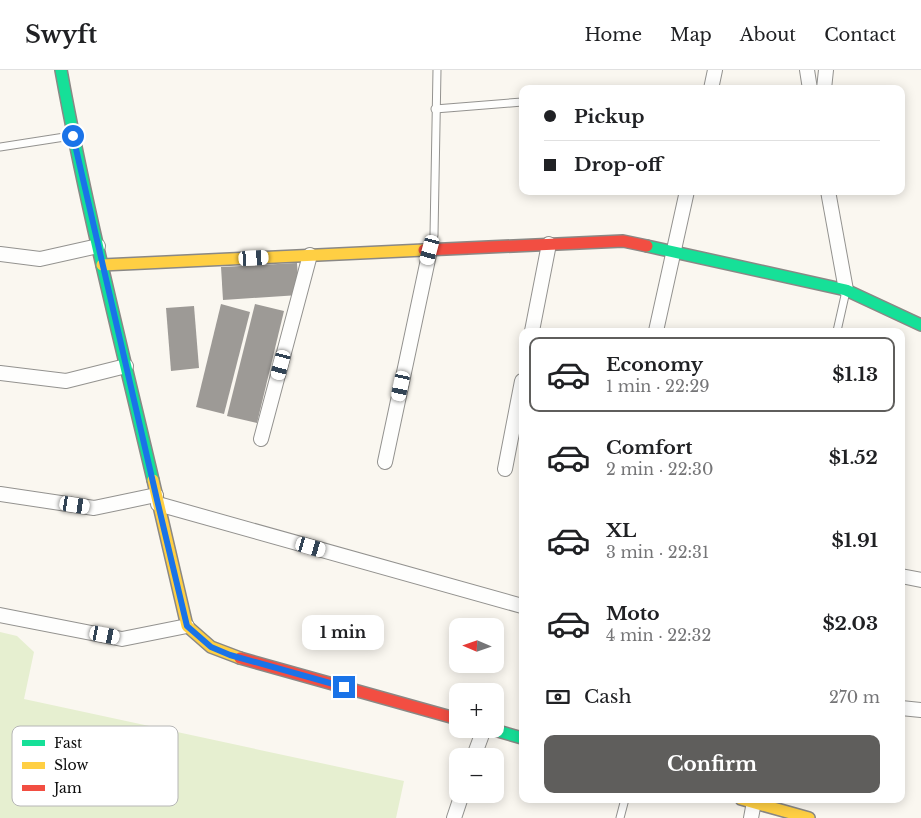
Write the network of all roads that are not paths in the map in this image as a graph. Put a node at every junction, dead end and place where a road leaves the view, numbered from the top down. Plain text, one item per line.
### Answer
1 (61, 70) edge
2 (437, 70) edge
3 (715, 70) edge
4 (807, 70) edge
5 (826, 70) edge
6 (712, 85) edge
7 (809, 85) edge
8 (824, 85) edge
9 (519, 102) edge
10 (435, 109) junction
11 (73, 136) junction
12 (0, 147) edge
13 (686, 195) edge
14 (829, 195) edge
15 (549, 244) junction
16 (98, 246) junction
17 (430, 250) junction
18 (674, 251) junction
19 (0, 254) edge
20 (310, 255) junction
21 (102, 265) junction
22 (846, 290) junction
23 (921, 325) edge
24 (533, 328) edge
25 (657, 328) edge
26 (838, 328) edge
27 (126, 366) junction
28 (0, 373) edge
29 (519, 397) edge
30 (261, 439) dead end
31 (385, 462) dead end
32 (505, 469) dead end
33 (0, 494) edge
34 (157, 500) junction
35 (905, 577) edge
36 (921, 580) edge
37 (519, 605) edge
38 (0, 614) edge
39 (187, 626) junction
40 (905, 708) edge
41 (921, 710) edge
42 (449, 716) edge
43 (504, 733) edge
44 (519, 737) edge
45 (459, 803) edge
46 (624, 803) edge
47 (748, 803) edge
48 (755, 803) edge
49 (454, 818) edge
50 (620, 818) edge
51 (751, 818) edge
52 (809, 818) edge

1 - 11 street
2 - 10 lane
3 - 6 street
4 - 7 street
5 - 8 street
9 - 10 lane
10 - 17 lane
11 - 12 lane
11 - 16 street
13 - 18 street
14 - 22 street
15 - 17 street
15 - 18 street
15 - 24 street
16 - 19 street
16 - 21 street
17 - 20 street
17 - 31 street
18 - 22 street
18 - 25 street
20 - 21 street
20 - 30 street
21 - 27 street
22 - 23 street
22 - 26 lane
27 - 28 street
27 - 34 street
29 - 32 street
33 - 34 street
34 - 37 street
34 - 39 street
35 - 36 street
38 - 39 street
39 - 42 street
40 - 41 street
43 - 44 street
45 - 49 street
46 - 50 lane
47 - 51 street
48 - 52 street

